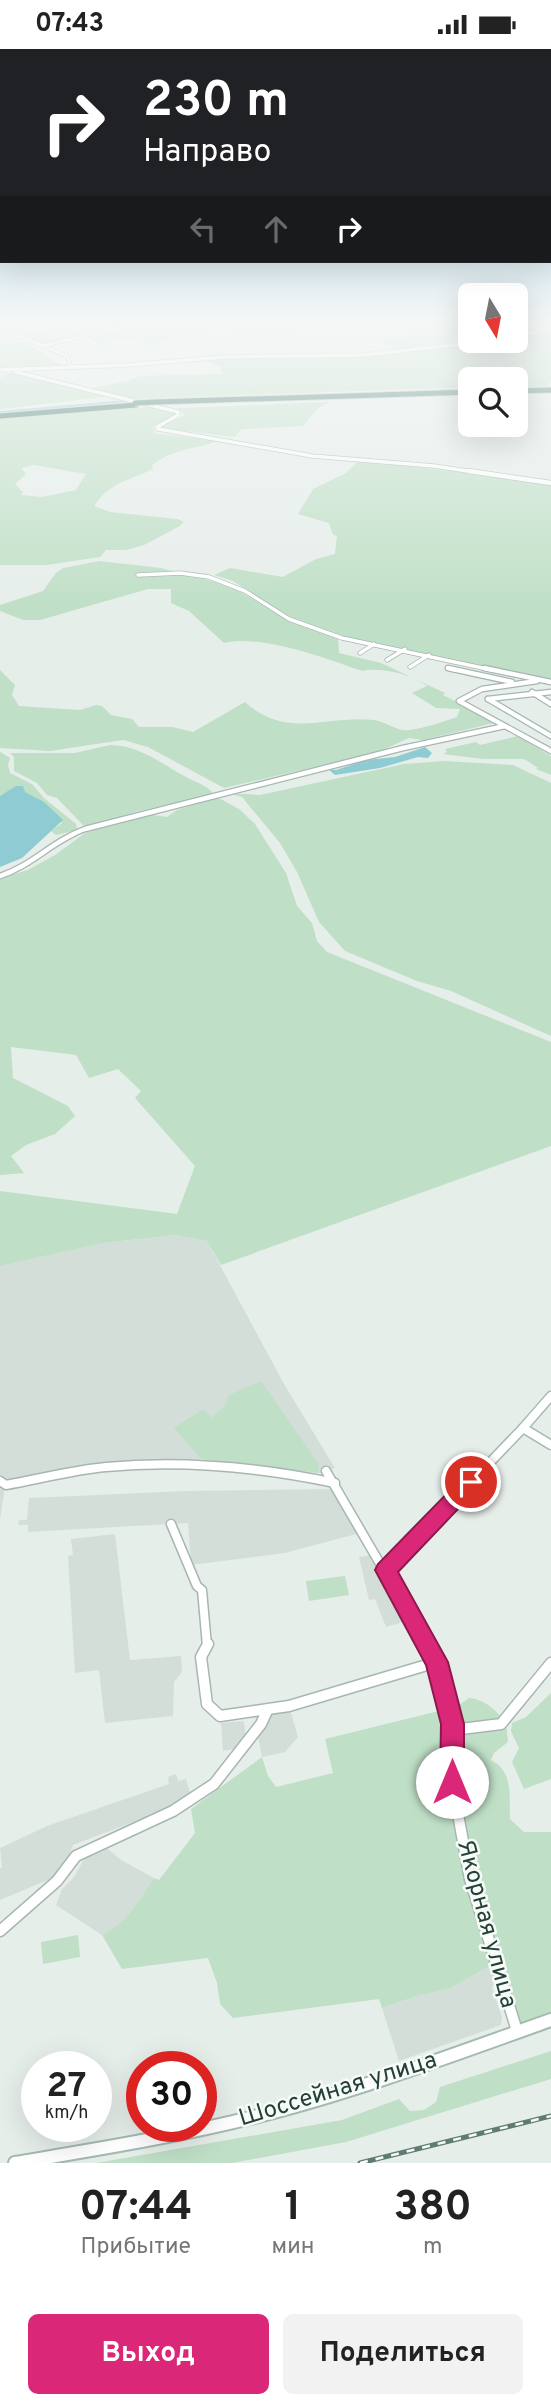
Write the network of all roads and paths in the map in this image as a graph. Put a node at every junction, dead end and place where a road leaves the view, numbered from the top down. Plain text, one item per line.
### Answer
1 (177, 416) edge
2 (551, 483) edge
3 (138, 575) dead end
4 (374, 644) junction
5 (405, 649) junction
6 (360, 653) dead end
7 (429, 655) junction
8 (387, 660) dead end
9 (410, 667) dead end
10 (448, 668) dead end
11 (542, 680) junction
12 (551, 682) edge
13 (517, 684) junction
14 (531, 692) junction
15 (551, 692) edge
16 (551, 704) edge
17 (505, 726) junction
18 (551, 736) edge
19 (551, 751) edge
20 (0, 876) edge
21 (551, 1396) edge
22 (523, 1428) junction
23 (551, 1445) edge
24 (326, 1471) dead end
25 (0, 1482) edge
26 (335, 1483) junction
27 (171, 1524) dead end
28 (386, 1570) junction
29 (437, 1662) junction
30 (551, 1663) edge
31 (267, 1711) junction
32 (453, 1730) junction
33 (0, 1931) edge
34 (551, 2020) edge
35 (517, 2032) junction
36 (15, 2163) edge

1 - 2 street
3 - 4 street
4 - 5 street
4 - 6 street
5 - 7 street
5 - 8 street
7 - 9 street
7 - 11 street
10 - 13 street
11 - 12 street
11 - 13 street
13 - 17 street
14 - 15 street
14 - 16 street
14 - 18 street
17 - 19 street
17 - 20 street
21 - 22 street
22 - 23 street
22 - 28 street
24 - 26 street, Якорная улица
25 - 26 street
26 - 28 street, Якорная улица
27 - 31 street
28 - 29 street, Якорная улица
29 - 31 street
29 - 32 street, Якорная улица
30 - 32 street
31 - 33 street
32 - 35 street, Якорная улица
34 - 35 street, Шоссейная улица
35 - 36 street, Шоссейная улица

